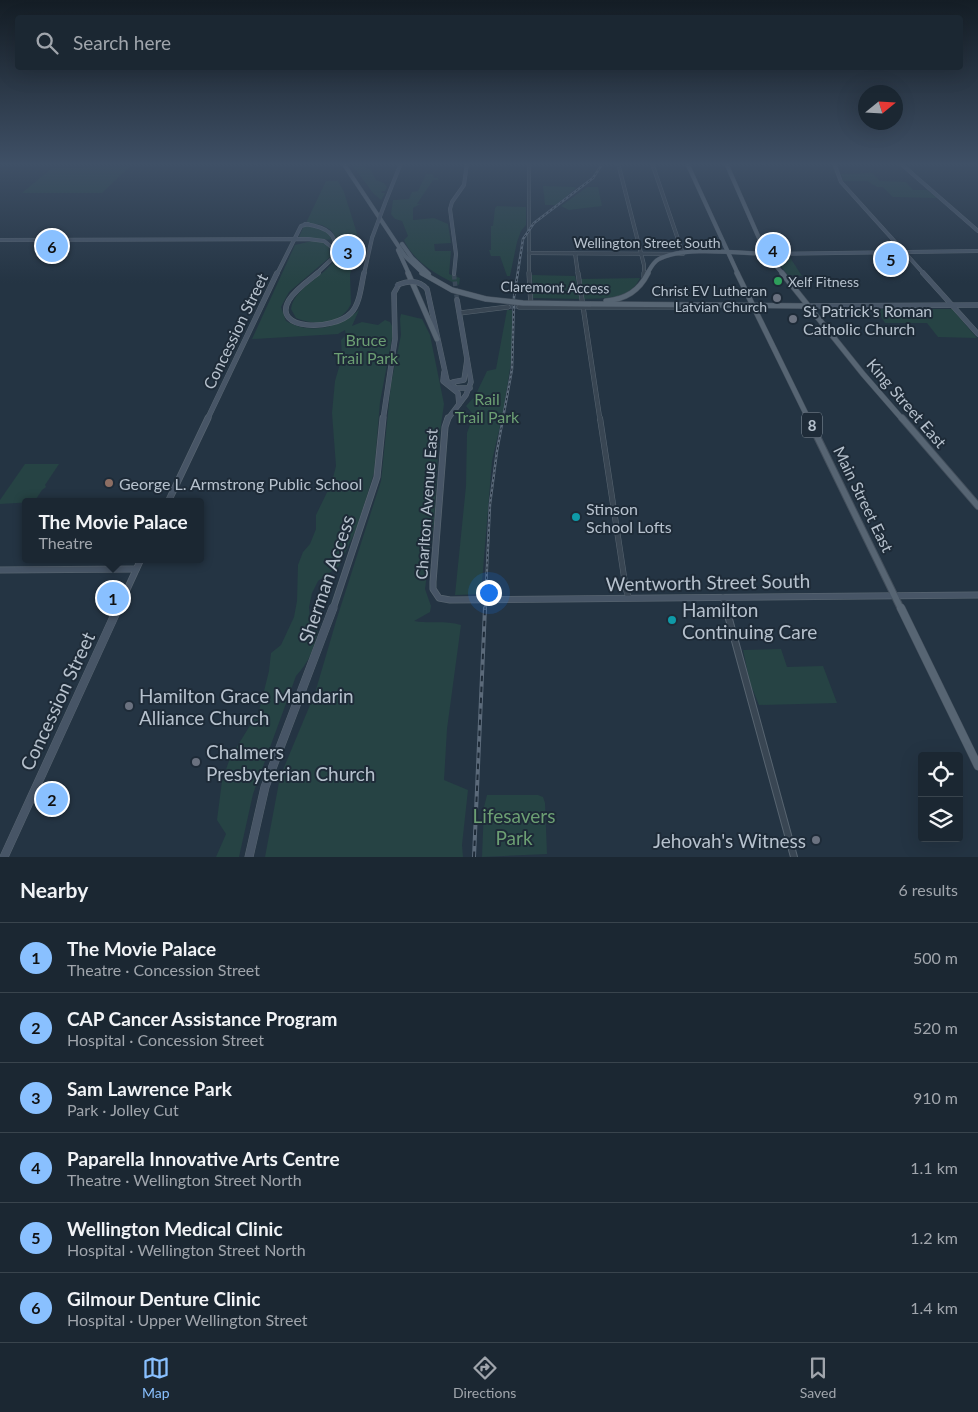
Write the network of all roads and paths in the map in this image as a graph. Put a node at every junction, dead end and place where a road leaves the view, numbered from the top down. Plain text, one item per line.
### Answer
1 (370, 203) edge
2 (374, 203) edge
3 (385, 203) edge
4 (452, 203) edge
5 (530, 203) edge
6 (628, 203) edge
7 (666, 203) edge
8 (705, 203) edge
9 (744, 203) edge
10 (860, 203) edge
11 (946, 203) edge
12 (387, 228) junction
13 (978, 231) edge
14 (274, 238) junction
15 (294, 238) junction
16 (318, 239) junction
17 (0, 240) edge
18 (289, 249) junction
19 (334, 249) junction
20 (978, 251) edge
21 (904, 252) junction
22 (529, 253) junction
23 (640, 253) junction
24 (574, 254) junction
25 (684, 254) junction
26 (728, 254) junction
27 (766, 254) junction
28 (454, 275) tunnel mouth
29 (644, 281) junction
30 (485, 297) junction
31 (458, 300) tunnel mouth
32 (588, 303) junction
33 (953, 305) junction
34 (978, 305) edge
35 (686, 306) junction
36 (754, 306) junction
37 (808, 306) junction
38 (508, 307) tunnel mouth
39 (519, 307) tunnel mouth
40 (531, 307) junction
41 (583, 308) junction
42 (460, 313) junction
43 (978, 334) edge
44 (437, 340) junction
45 (467, 360) junction
46 (444, 372) junction
47 (453, 382) junction
48 (470, 388) junction
49 (459, 404) junction
50 (170, 498) edge
51 (978, 506) edge
52 (138, 563) edge
53 (136, 569) junction
54 (0, 570) edge
55 (895, 596) junction
56 (978, 596) edge
57 (724, 597) junction
58 (439, 598) joint
59 (630, 598) junction
60 (978, 766) edge
61 (4, 857) edge
62 (249, 857) edge
63 (794, 857) edge

1 - 12 main road, Claremont Access
2 - 30 main road, Claremont Access
3 - 19 main road, bridge
4 - 28 main road
5 - 22 street
6 - 23 street
7 - 25 street
8 - 26 main road, Main Street East / 8
9 - 27 main road, King Street East
10 - 21 main road
11 - 13 main road
12 - 30 main road, Claremont Access
12 - 44 main road
14 - 15 main road
14 - 17 main road
14 - 18 main road
15 - 16 main road
15 - 18 main road, Concession Street
15 - 19 main road, Concession Street
16 - 18 main road
16 - 19 main road
18 - 50 main road, Concession Street
20 - 21 main road
21 - 27 main road
21 - 33 main road
22 - 24 street, Wellington Street South
22 - 40 street
23 - 24 street, Wellington Street South
23 - 25 street, Wellington Street South
23 - 29 street
24 - 41 street
25 - 26 main road, Wellington Street South
25 - 29 main road, Claremont Access
26 - 27 main road, Wellington Street South
26 - 36 main road, Main Street East / 8
27 - 37 main road, King Street East
29 - 32 main road, Claremont Access
30 - 32 main road, Claremont Access, bridge
31 - 42 main road
32 - 35 main road, Claremont Access
33 - 34 main road
33 - 37 main road
33 - 43 main road
35 - 36 main road, Claremont Access
35 - 41 street
36 - 37 main road, Claremont Access
36 - 55 main road, Main Street East / 8
37 - 51 main road, King Street East
38 - 42 street
39 - 40 street
40 - 41 street
41 - 59 street
42 - 45 main road
44 - 46 main road, Sherman Access
44 - 62 main road, Sherman Access, bridge
45 - 47 main road
45 - 48 main road
46 - 47 main road, Sherman Access
46 - 48 main road
46 - 49 main road
47 - 48 main road, Sherman Access
48 - 49 main road, Charlton Avenue East
49 - 58 main road, Charlton Avenue East
52 - 53 main road, Concession Street
53 - 54 main road
53 - 61 main road, Concession Street
55 - 56 main road, Wentworth Street South
55 - 57 main road, Wentworth Street South
55 - 60 main road, Main Street East / 8
57 - 59 main road, Wentworth Street South
57 - 63 street
58 - 59 main road, Wentworth Street South

